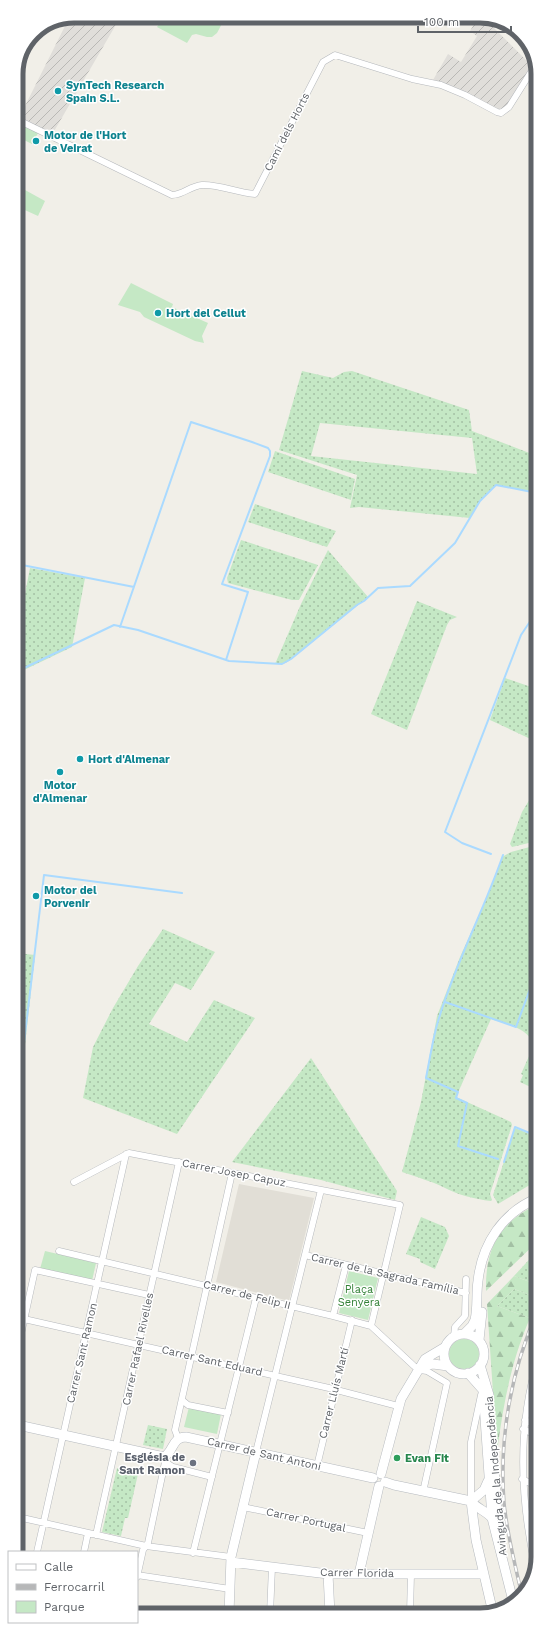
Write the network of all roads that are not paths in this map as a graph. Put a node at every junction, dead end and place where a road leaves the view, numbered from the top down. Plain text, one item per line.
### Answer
1 (531, 72) edge
2 (23, 122) edge
3 (126, 1154) junction
4 (179, 1162) junction
5 (232, 1173) junction
6 (74, 1182) dead end
7 (321, 1190) junction
8 (531, 1202) edge
9 (59, 1251) dead end
10 (305, 1255) junction
11 (102, 1261) junction
12 (346, 1265) junction
13 (482, 1266) junction
14 (154, 1273) junction
15 (384, 1274) junction
16 (466, 1279) dead end
17 (97, 1284) junction
18 (207, 1286) junction
19 (466, 1293) junction
20 (149, 1295) junction
21 (256, 1298) junction
22 (293, 1306) junction
23 (333, 1316) junction
24 (24, 1319) junction
25 (352, 1320) junction
26 (23, 1324) edge
27 (371, 1326) junction
28 (86, 1333) junction
29 (464, 1334) junction
30 (454, 1336) junction
31 (479, 1340) junction
32 (139, 1345) junction
33 (445, 1347) junction
34 (192, 1356) junction
35 (480, 1365) junction
36 (448, 1366) junction
37 (239, 1368) junction
38 (420, 1368) junction
39 (468, 1373) junction
40 (275, 1375) junction
41 (335, 1390) junction
42 (483, 1390) junction
43 (531, 1394) edge
44 (182, 1400) junction
45 (398, 1406) junction
46 (228, 1413) junction
47 (525, 1420) junction
48 (531, 1423) edge
49 (23, 1426) edge
50 (524, 1429) junction
51 (531, 1432) edge
52 (63, 1435) junction
53 (178, 1438) junction
54 (220, 1444) junction
55 (116, 1447) junction
56 (256, 1452) junction
57 (165, 1460) junction
58 (317, 1466) junction
59 (212, 1477) junction
60 (522, 1479) junction
61 (379, 1480) junction
62 (488, 1480) junction
63 (531, 1484) edge
64 (423, 1492) junction
65 (471, 1501) junction
66 (243, 1507) junction
67 (23, 1518) edge
68 (492, 1518) junction
69 (44, 1523) junction
70 (88, 1533) junction
71 (368, 1533) junction
72 (96, 1535) junction
73 (531, 1543) edge
74 (146, 1546) junction
75 (37, 1551) edge
76 (84, 1551) edge
77 (194, 1553) junction
78 (231, 1560) junction
79 (504, 1563) junction
80 (272, 1567) junction
81 (138, 1572) edge
82 (328, 1574) junction
83 (358, 1574) junction
84 (411, 1574) junction
85 (484, 1574) junction
86 (138, 1576) edge
87 (230, 1589) junction
88 (512, 1596) edge
89 (492, 1606) edge
90 (229, 1608) edge
91 (270, 1608) edge
92 (330, 1608) edge
93 (410, 1608) edge

1 - 2 street, Camí dels Horts
3 - 4 street, Carrer Josep Capuz
3 - 6 street
3 - 11 street, Carrer Sant Ramon
4 - 5 street, Carrer Josep Capuz
4 - 14 street, Carrer Rafael Rivelles
5 - 7 street, Carrer Josep Capuz
5 - 18 street
7 - 10 street
7 - 15 street, Carrer Josep Capuz
8 - 13 street
9 - 11 street, Carrer de Felip II
10 - 12 street, Carrer de la Sagrada Família
10 - 22 street
11 - 14 street, Carrer de Felip II
11 - 17 street, Carrer Sant Ramon
12 - 15 street, Carrer de la Sagrada Família
12 - 23 street
13 - 29 street
13 - 31 street
14 - 18 street, Carrer de Felip II
14 - 20 street, Carrer Rafael Rivelles
15 - 19 street, Carrer de la Sagrada Família
15 - 27 street
16 - 19 street
17 - 20 street
17 - 24 street
17 - 28 street, Carrer Sant Ramon
18 - 21 street, Carrer de Felip II
18 - 34 street
19 - 30 street
20 - 32 street, Carrer Rafael Rivelles
21 - 22 street, Carrer de Felip II
21 - 37 street
22 - 23 street, Carrer de Felip II
22 - 40 street
23 - 25 street, Carrer de Felip II
24 - 26 street
24 - 28 street, Carrer Sant Eduard
25 - 27 street, Carrer de Felip II
25 - 41 street, Carrer Lluís Martí
27 - 38 street, Carrer de Felip II
28 - 32 street, Carrer Sant Eduard
28 - 52 street, Carrer Sant Ramon
29 - 30 street
29 - 31 street
30 - 33 street
31 - 35 street
32 - 34 street, Carrer Sant Eduard
32 - 55 street, Carrer Rafael Rivelles
33 - 36 street
33 - 38 street
34 - 37 street, Carrer Sant Eduard
34 - 44 street
35 - 39 street
35 - 79 street, Avinguda de la Independència
36 - 38 street
36 - 39 street
37 - 40 street, Carrer Sant Eduard
37 - 46 street
38 - 45 street
38 - 64 street
39 - 42 street, Avinguda de la Independència
40 - 41 street, Carrer Sant Eduard
40 - 56 street
41 - 45 street, Carrer Sant Eduard
41 - 58 street, Carrer Lluís Martí
42 - 62 street, Avinguda de la Independència
42 - 65 street, Avinguda de la Independència
43 - 47 street
44 - 46 street
44 - 53 street
45 - 61 street
46 - 54 street
47 - 48 street
47 - 50 street
49 - 52 street
50 - 51 street
50 - 60 street
52 - 55 street
52 - 69 street, Carrer Sant Ramon
53 - 54 street, Carrer de Sant Antoni
53 - 57 street
54 - 56 street, Carrer de Sant Antoni
54 - 59 street
55 - 57 street
55 - 72 street, Carrer Rafael Rivelles
56 - 58 street, Carrer de Sant Antoni
56 - 66 street
57 - 59 street
57 - 74 street
58 - 61 street, Carrer de Sant Antoni
59 - 77 street
60 - 63 street
60 - 73 street
61 - 64 street, Carrer de Sant Antoni
61 - 71 street
62 - 65 street
62 - 68 street, Avinguda de la Independència
64 - 65 street, Carrer de Sant Antoni
65 - 68 street
65 - 85 street, Avinguda de la Independència
66 - 71 street, Carrer Portugal
66 - 78 street
67 - 69 street
68 - 79 street, Avinguda de la Independència
69 - 70 street
69 - 75 street, Carrer Sant Ramon
70 - 72 street
70 - 76 street
71 - 83 street
72 - 74 street
74 - 77 street
74 - 81 street
77 - 78 street
78 - 80 street, Carrer Florida
78 - 87 street
79 - 88 street, Avinguda de la Independència
80 - 82 street, Carrer Florida
80 - 91 street
82 - 83 street, Carrer Florida
82 - 92 street
83 - 84 street, Carrer Florida
84 - 85 street, Carrer Florida
84 - 93 street
85 - 89 street, Avinguda de la Independència
86 - 87 street
87 - 90 street

